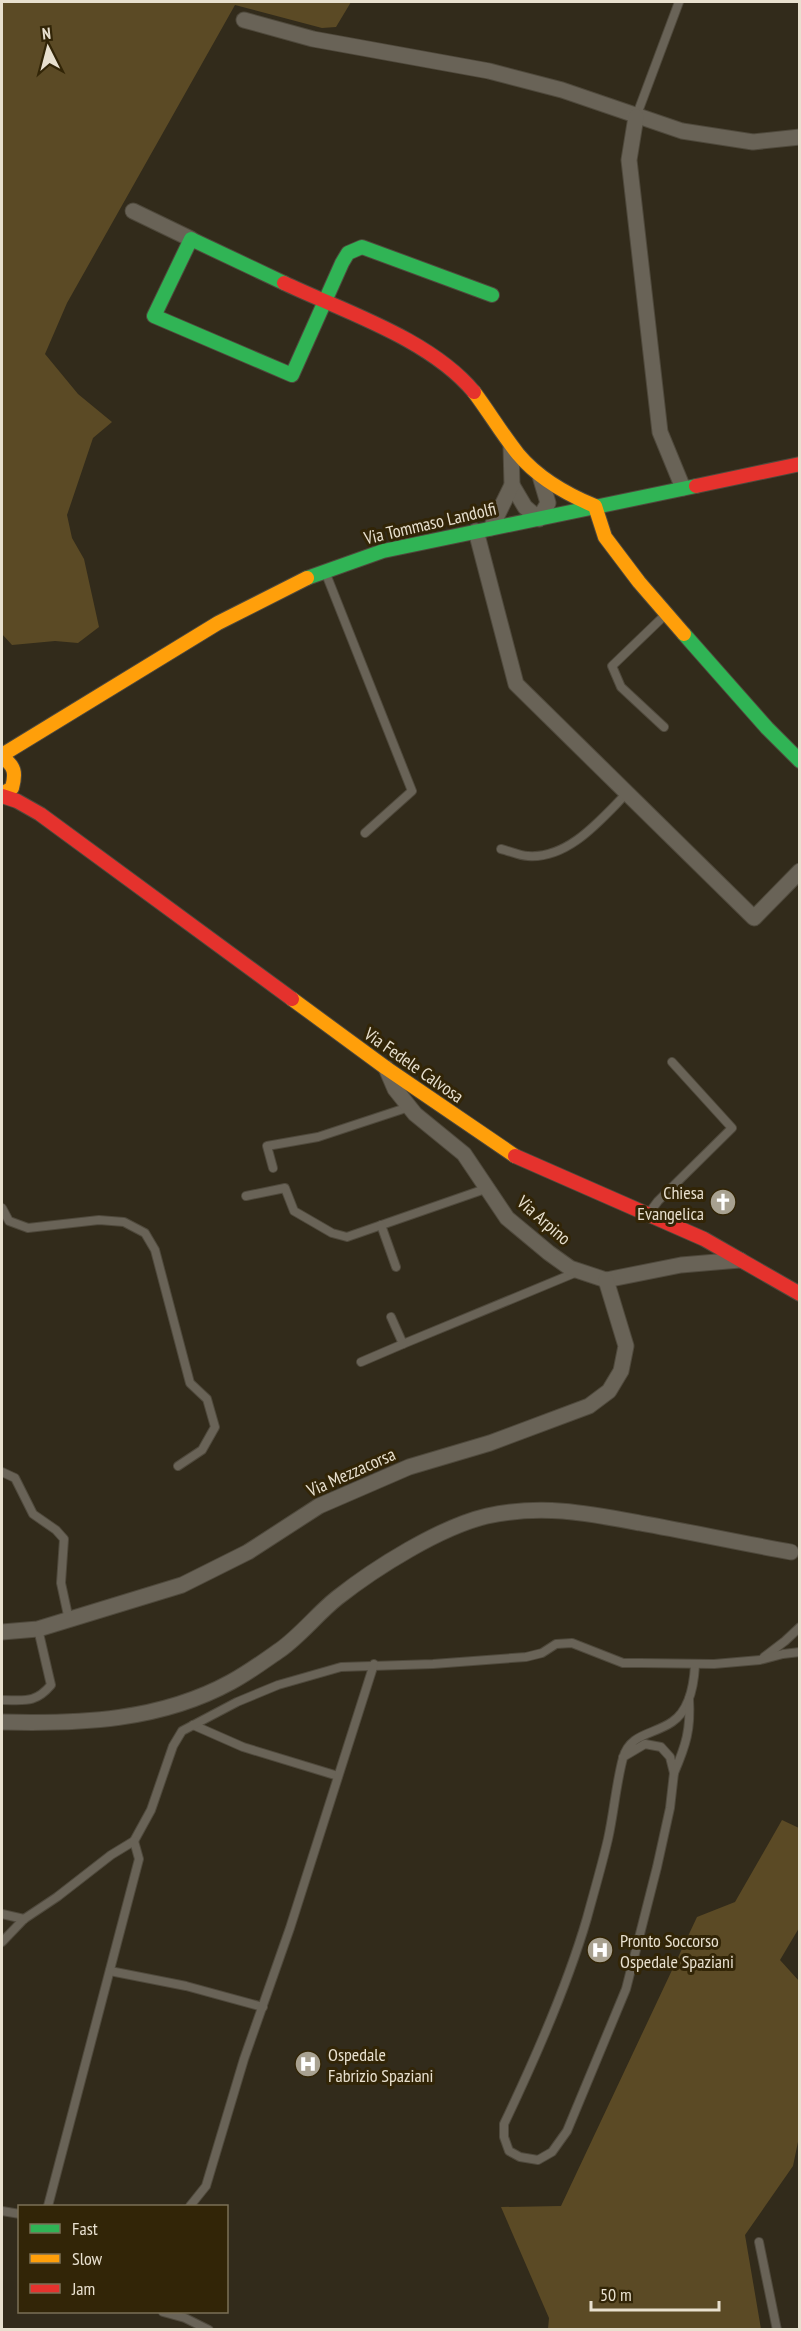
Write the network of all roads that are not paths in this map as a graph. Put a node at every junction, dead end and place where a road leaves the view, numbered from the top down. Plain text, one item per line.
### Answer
1 (679, 2) edge
2 (244, 20) dead end
3 (636, 117) junction
4 (799, 142) edge
5 (133, 211) dead end
6 (191, 238) junction
7 (492, 295) dead end
8 (325, 303) junction
9 (511, 447) junction
10 (800, 464) edge
11 (540, 476) junction
12 (512, 485) junction
13 (683, 488) junction
14 (595, 506) junction
15 (539, 519) junction
16 (484, 529) junction
17 (325, 572) junction
18 (667, 613) junction
19 (664, 728) dead end
20 (37, 734) joint
21 (800, 761) edge
22 (8, 763) edge
23 (627, 793) junction
24 (2, 795) edge
25 (40, 814) junction
26 (365, 833) dead end
27 (501, 849) dead end
28 (800, 871) edge
29 (672, 1062) dead end
30 (386, 1068) junction
31 (410, 1107) junction
32 (273, 1168) dead end
33 (488, 1188) junction
34 (246, 1196) dead end
35 (2, 1208) edge
36 (648, 1215) junction
37 (381, 1225) junction
38 (740, 1260) junction
39 (396, 1267) dead end
40 (580, 1271) junction
41 (606, 1280) junction
42 (800, 1294) edge
43 (391, 1317) dead end
44 (403, 1344) junction
45 (361, 1362) dead end
46 (178, 1466) dead end
47 (2, 1472) edge
48 (797, 1554) edge
49 (69, 1620) junction
50 (800, 1628) edge
51 (38, 1629) junction
52 (2, 1632) edge
53 (800, 1652) edge
54 (760, 1660) junction
55 (375, 1664) junction
56 (695, 1665) junction
57 (689, 1697) junction
58 (2, 1700) edge
59 (2, 1722) edge
60 (193, 1725) junction
61 (623, 1757) junction
62 (674, 1773) junction
63 (339, 1776) junction
64 (135, 1840) junction
65 (2, 1914) edge
66 (24, 1919) junction
67 (2, 1942) edge
68 (110, 1971) junction
69 (262, 2007) junction
70 (48, 2205) edge
71 (191, 2205) edge
72 (2, 2211) edge
73 (18, 2214) edge
74 (759, 2242) dead end
75 (167, 2313) edge
76 (209, 2330) edge
77 (777, 2330) edge

1 - 3 lane
2 - 3 street
3 - 4 street
3 - 13 street
5 - 6 street
6 - 8 street
6 - 8 street
7 - 8 street
8 - 9 street
9 - 11 street
9 - 12 street
10 - 13 street, Via Tommaso Landolfi
11 - 14 street
11 - 15 street
12 - 15 street
12 - 16 street
13 - 14 street, Via Tommaso Landolfi
14 - 15 street, Via Tommaso Landolfi
14 - 18 street
15 - 16 street, Via Tommaso Landolfi
16 - 17 street, Via Tommaso Landolfi
16 - 23 street
17 - 20 street, Via Tommaso Landolfi
17 - 26 lane
18 - 19 lane
18 - 21 street
20 - 22 street, Via Tommaso Landolfi
22 - 24 street
22 - 25 street, Via Fedele Calvosa
23 - 27 lane
23 - 28 street
24 - 25 street, Via Fedele Calvosa
25 - 30 street, Via Fedele Calvosa
29 - 36 lane
30 - 31 street, Via Arpino
30 - 36 street, Via Fedele Calvosa
31 - 32 lane
31 - 33 street, Via Arpino
33 - 37 lane
33 - 40 street, Via Arpino
34 - 37 lane
35 - 46 lane
36 - 38 street, Via Fedele Calvosa
37 - 39 lane
38 - 41 street
38 - 42 street, Via Fedele Calvosa
40 - 41 street, Via Arpino
40 - 44 lane
41 - 49 street, Via Mezzacorsa
43 - 44 lane
44 - 45 lane
47 - 49 lane
48 - 59 street
49 - 51 street, Via Mezzacorsa
50 - 54 lane
51 - 52 street, Via Mezzacorsa
51 - 58 lane
53 - 54 lane
54 - 56 lane
55 - 56 lane
55 - 60 lane
55 - 63 lane
56 - 57 lane
57 - 61 lane
57 - 62 lane
60 - 63 lane
60 - 64 lane
61 - 62 lane
61 - 62 lane
63 - 69 lane
64 - 66 lane
64 - 68 lane
65 - 66 lane
66 - 67 lane
68 - 69 lane
68 - 70 lane
69 - 71 lane
72 - 73 lane
74 - 77 lane
75 - 76 lane

